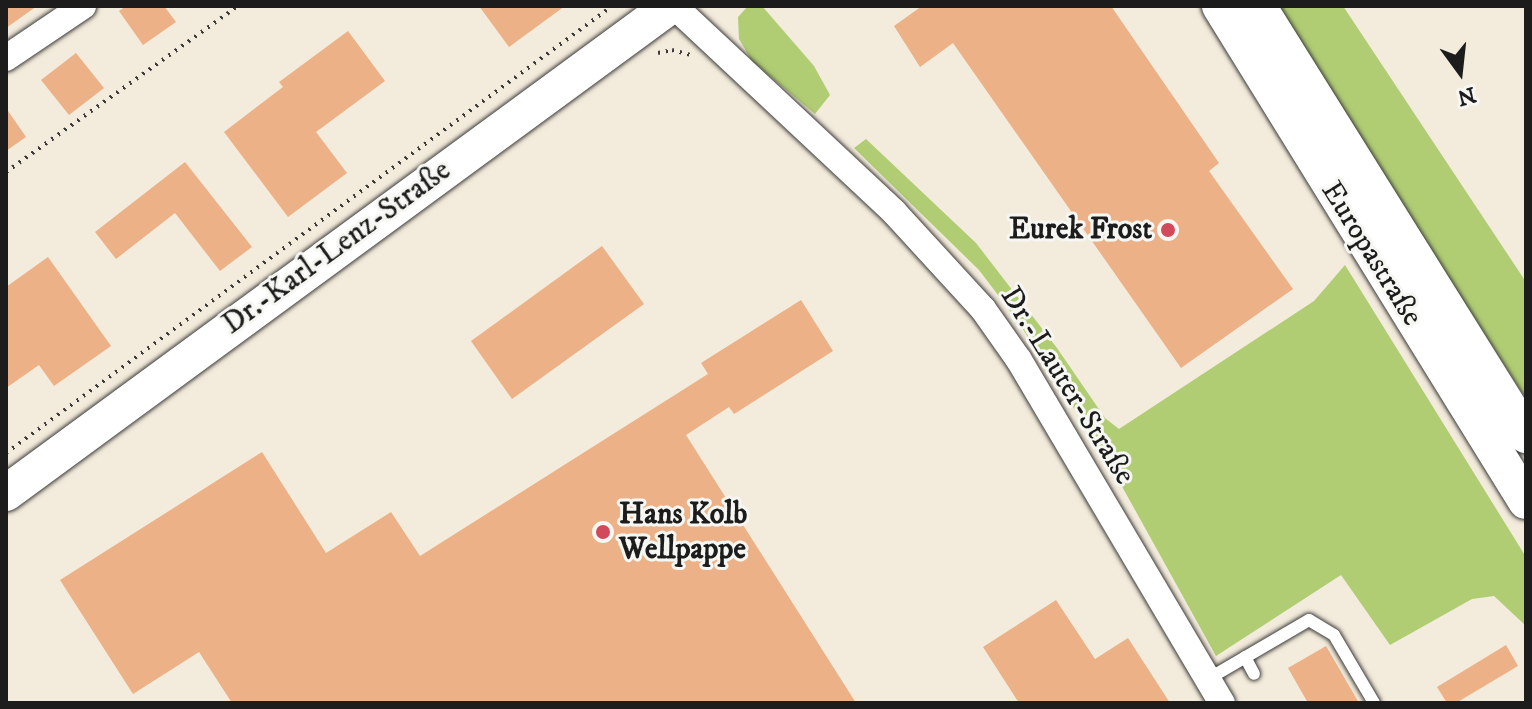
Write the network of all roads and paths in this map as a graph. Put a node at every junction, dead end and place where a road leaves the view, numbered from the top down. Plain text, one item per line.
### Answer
1 (83, 6) edge
2 (238, 6) edge
3 (612, 6) edge
4 (672, 6) edge
5 (1220, 6) edge
6 (1258, 6) edge
7 (6, 58) edge
8 (6, 172) edge
9 (1526, 435) edge
10 (6, 453) edge
11 (6, 493) edge
12 (1526, 501) edge
13 (1245, 657) junction
14 (1254, 674) dead end
15 (1208, 679) junction
16 (1222, 703) edge
17 (1374, 703) edge

1 - 7 street
2 - 8 path
3 - 10 path
4 - 11 main road, Dr.-Karl-Lenz-Straße
4 - 15 street, Dr.-Lauter-Straße
5 - 12 main road, Europastraße
6 - 9 main road, Europastraße
13 - 14 lane
13 - 15 lane
13 - 17 lane
15 - 16 street, Dr.-Lauter-Straße

